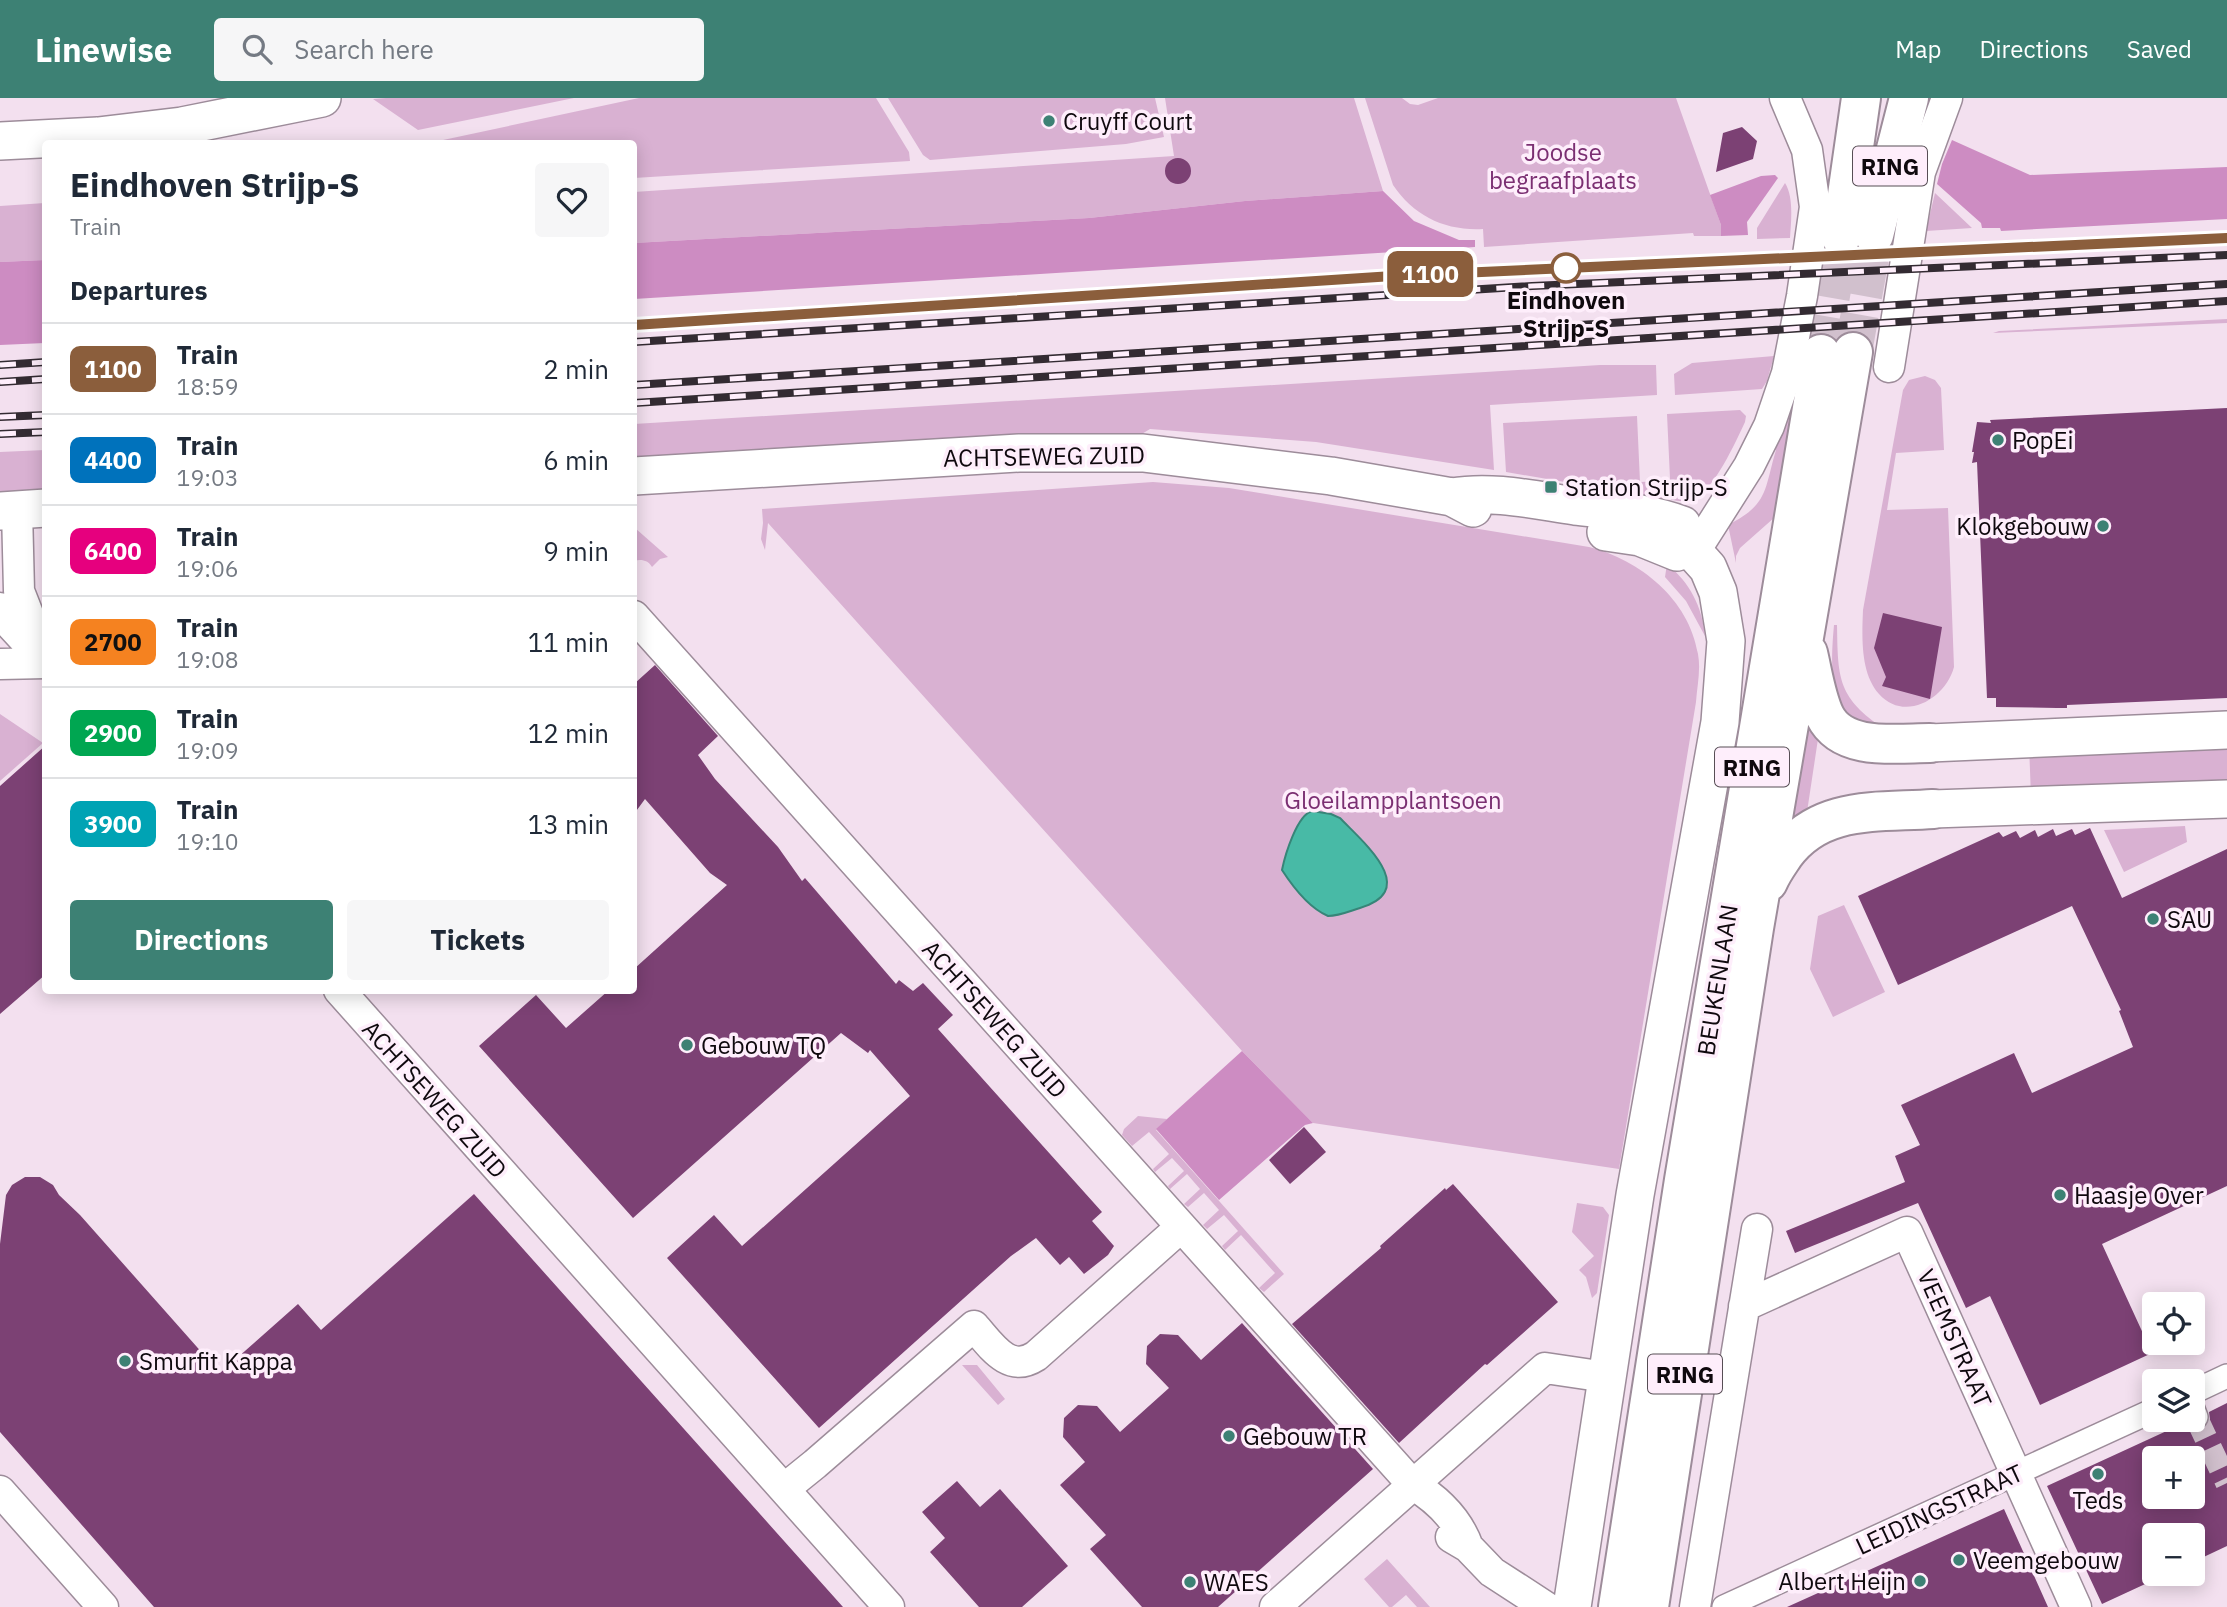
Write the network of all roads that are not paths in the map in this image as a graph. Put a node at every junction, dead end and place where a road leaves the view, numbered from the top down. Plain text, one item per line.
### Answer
1 (322, 98) edge
2 (1785, 98) edge
3 (1861, 98) edge
4 (1916, 98) edge
5 (1931, 105) edge
6 (231, 108) edge
7 (0, 141) edge
8 (1889, 367) dead end
9 (637, 476) edge
10 (21, 510) edge
11 (1693, 549) junction
12 (0, 608) edge
13 (637, 617) edge
14 (1804, 636) junction
15 (42, 651) edge
16 (42, 658) edge
17 (42, 662) edge
18 (0, 664) edge
19 (2227, 730) edge
20 (1930, 743) joint
21 (2227, 799) edge
22 (1933, 809) joint
23 (1754, 928) junction
24 (343, 994) edge
25 (1180, 1227) junction
26 (1757, 1229) dead end
27 (1744, 1306) junction
28 (2227, 1376) edge
29 (1606, 1377) junction
30 (2205, 1386) edge
31 (2142, 1416) edge
32 (2016, 1474) junction
33 (1412, 1484) junction
34 (784, 1489) junction
35 (0, 1490) edge
36 (1636, 1590) edge
37 (103, 1607) edge
38 (889, 1607) edge
39 (1275, 1607) edge
40 (1546, 1607) edge
41 (1572, 1607) edge
42 (1695, 1607) edge
43 (1724, 1607) edge
44 (2076, 1607) edge

1 - 6 street
2 - 11 street
3 - 5 main road, RING
4 - 5 street
5 - 8 street
6 - 7 street
9 - 11 street, ACHTSEWEG ZUID
10 - 15 street
11 - 29 street, BEUKENLAAN
12 - 16 street
13 - 25 street, ACHTSEWEG ZUID
14 - 20 main road
14 - 23 main road, BEUKENLAAN / RING
14 - 36 main road, BEUKENLAAN / RING
17 - 18 street
19 - 20 street
21 - 22 street
22 - 23 main road
23 - 36 main road, BEUKENLAAN / RING
24 - 34 street, ACHTSEWEG ZUID
25 - 33 street, ACHTSEWEG ZUID
25 - 34 street
26 - 27 street
27 - 32 street, VEEMSTRAAT
27 - 42 street
28 - 30 street
29 - 33 street
29 - 41 street, BEUKENLAAN
31 - 32 street, LEIDINGSTRAAT
32 - 43 street, LEIDINGSTRAAT
32 - 44 street, VEEMSTRAAT
33 - 39 street
33 - 40 street, ACHTSEWEG ZUID
34 - 38 street, ACHTSEWEG ZUID
35 - 37 street

